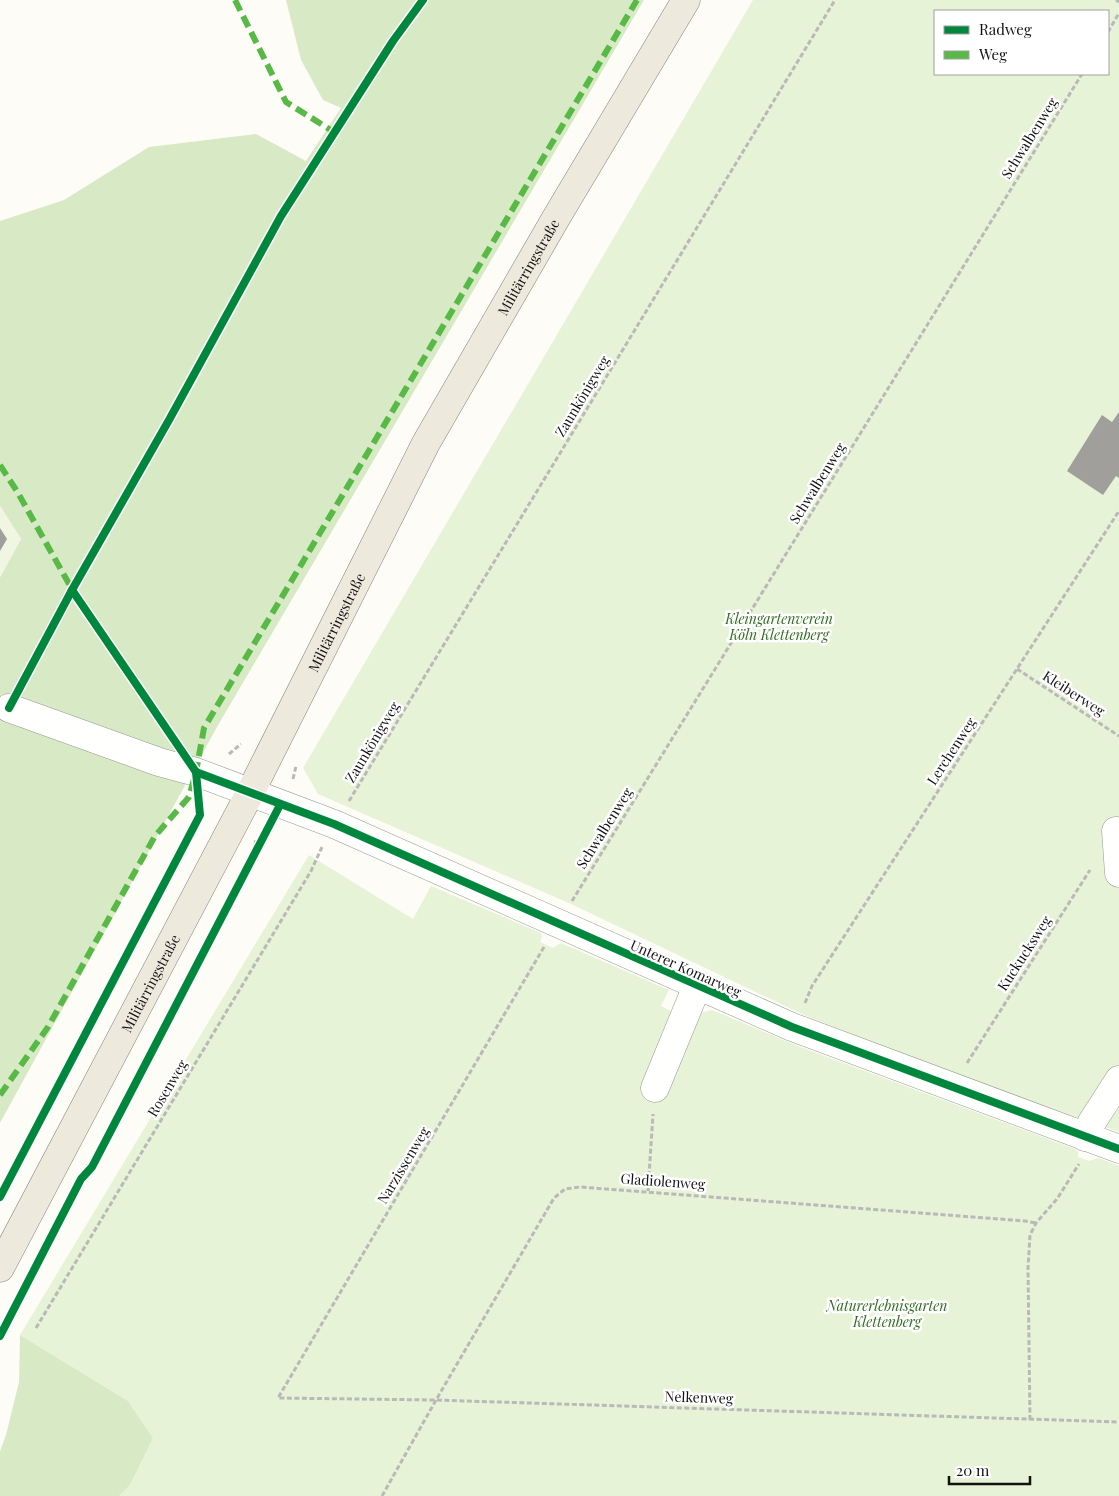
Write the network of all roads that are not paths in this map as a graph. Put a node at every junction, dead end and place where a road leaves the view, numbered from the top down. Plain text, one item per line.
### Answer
1 (686, 0) edge
2 (9, 708) dead end
3 (250, 793) junction
4 (1116, 831) road end
5 (1119, 873) edge
6 (697, 986) junction
7 (1119, 1080) edge
8 (654, 1088) road end
9 (1084, 1147) junction
10 (1119, 1149) edge
11 (2, 1265) edge

1 - 3 main road, Militärringstraße
2 - 3 street, Unterer Komarweg
3 - 6 street, Unterer Komarweg
3 - 11 main road, Militärringstraße
4 - 5 street
6 - 8 street
6 - 9 street, Unterer Komarweg
7 - 9 street
9 - 10 street, Unterer Komarweg

